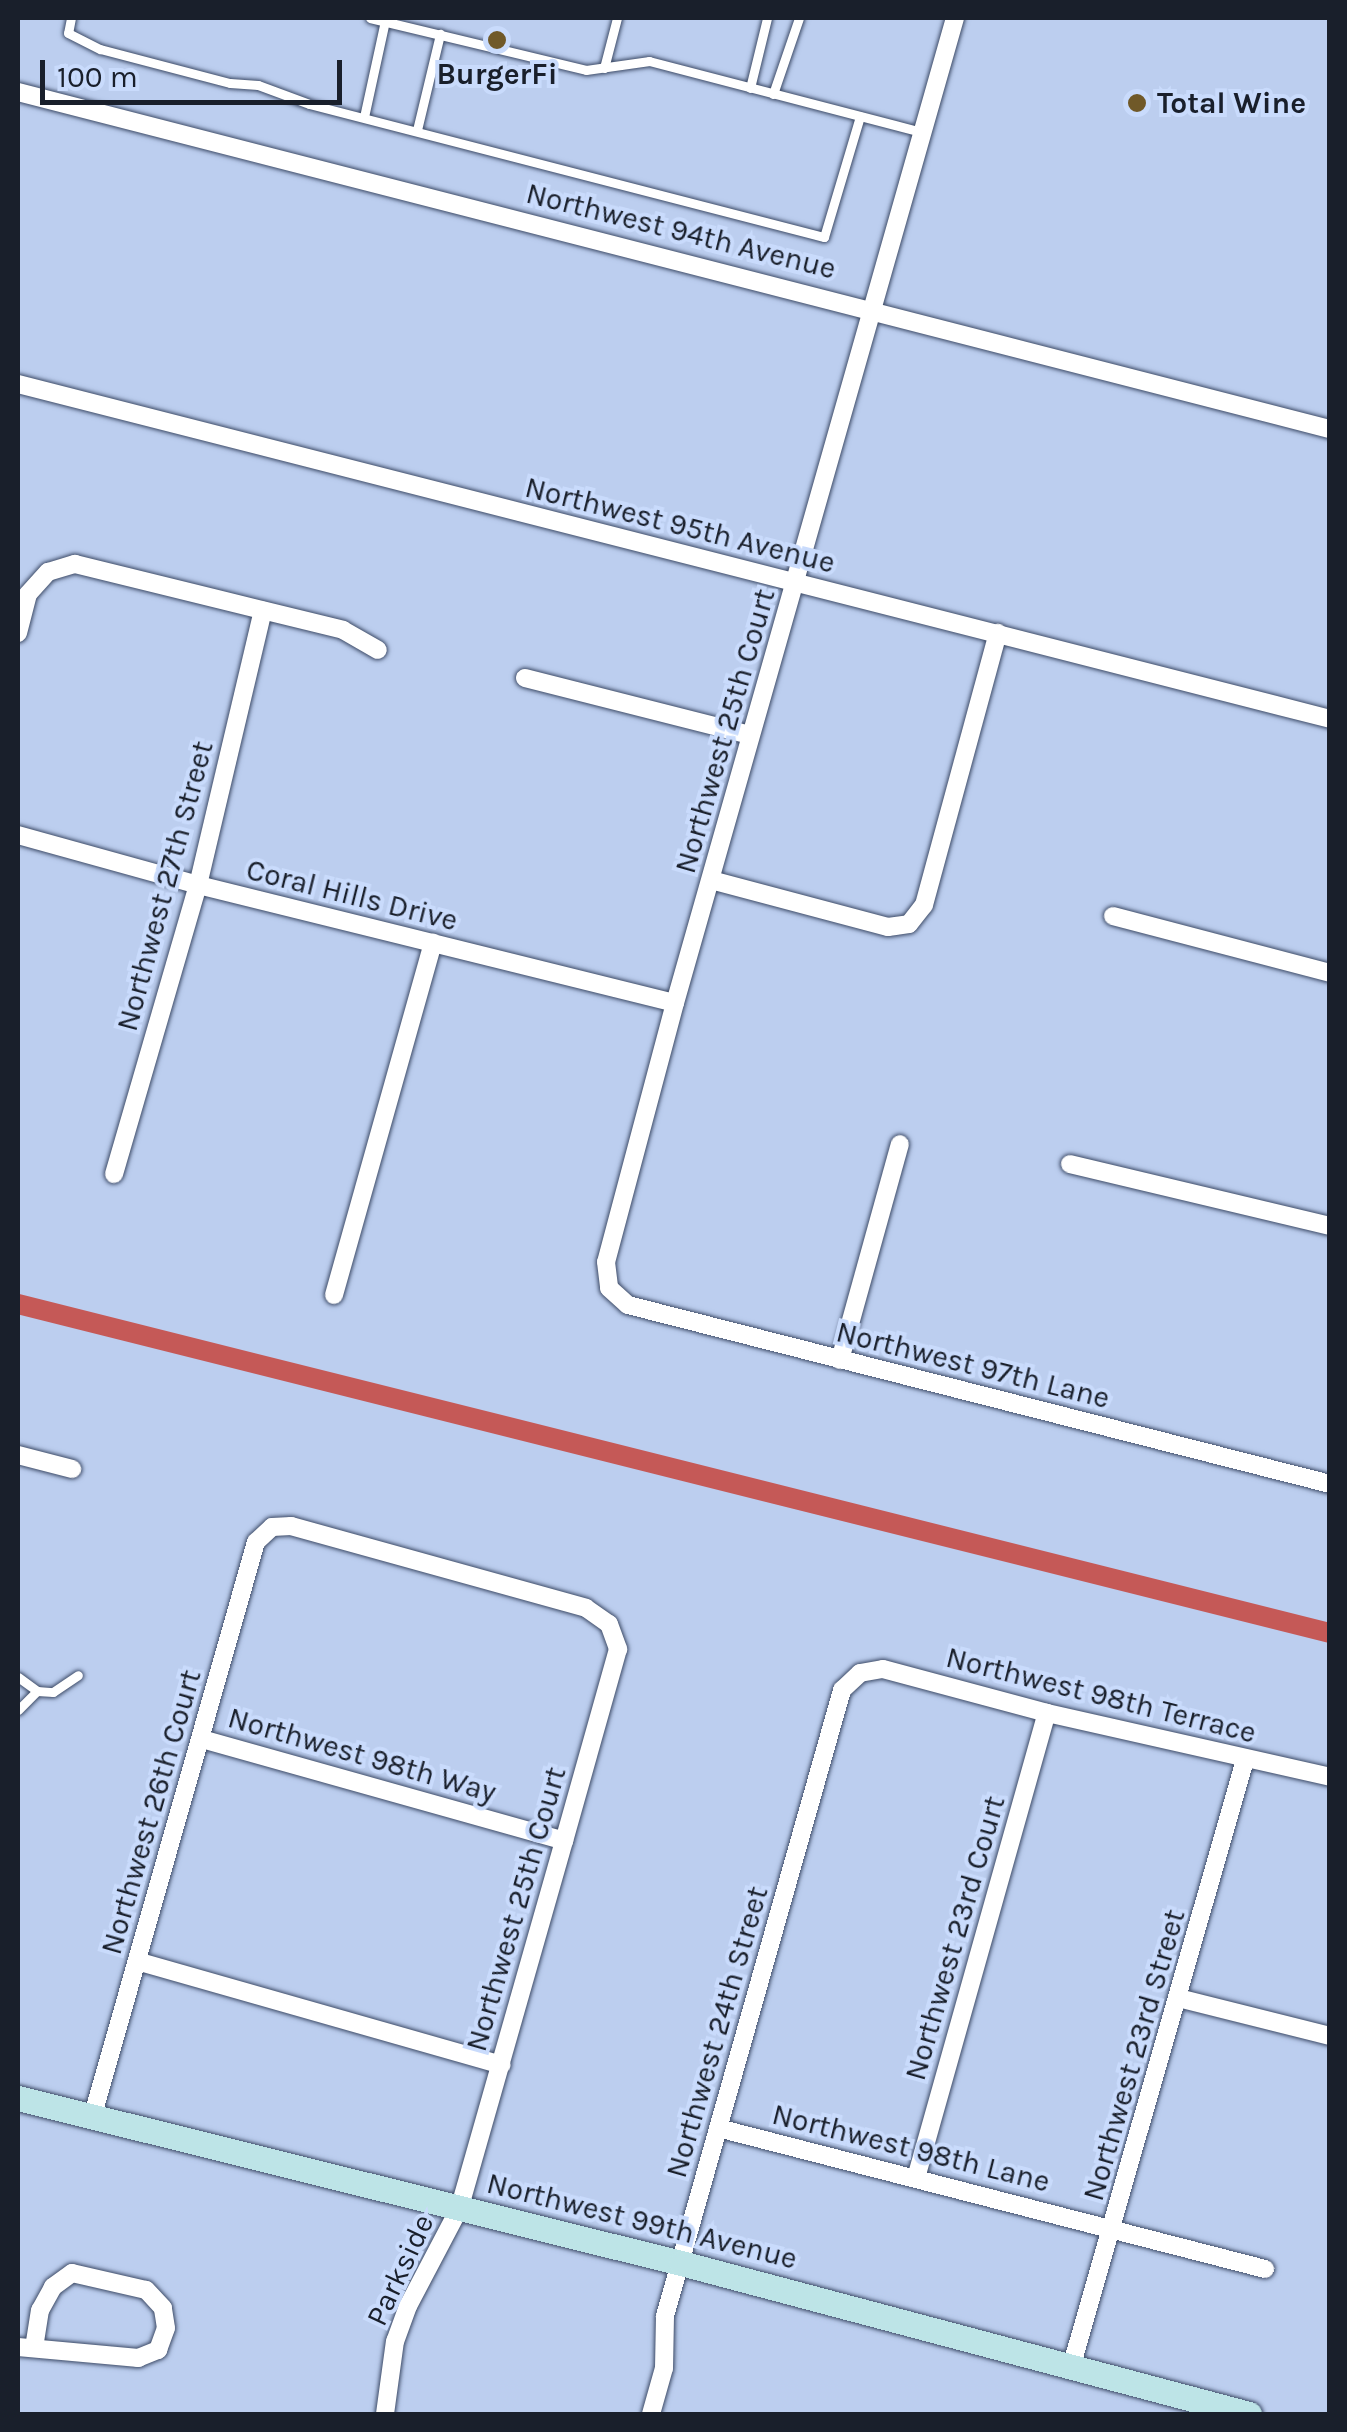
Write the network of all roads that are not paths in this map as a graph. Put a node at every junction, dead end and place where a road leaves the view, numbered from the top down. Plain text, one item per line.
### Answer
1 (71, 18) edge
2 (370, 18) edge
3 (617, 18) edge
4 (767, 18) edge
5 (799, 18) edge
6 (955, 18) edge
7 (385, 21) junction
8 (440, 34) junction
9 (604, 68) junction
10 (750, 88) junction
11 (18, 92) edge
12 (773, 94) junction
13 (860, 116) junction
14 (364, 117) junction
15 (417, 130) junction
16 (922, 133) junction
17 (872, 309) junction
18 (18, 384) edge
19 (1330, 429) edge
20 (796, 582) junction
21 (263, 612) junction
22 (18, 634) edge
23 (998, 634) junction
24 (378, 650) dead end
25 (524, 678) dead end
26 (1330, 720) edge
27 (750, 735) junction
28 (18, 835) edge
29 (711, 880) junction
30 (198, 885) junction
31 (1113, 916) dead end
32 (434, 943) junction
33 (1330, 973) edge
34 (675, 1003) junction
35 (900, 1144) dead end
36 (1070, 1164) dead end
37 (114, 1174) dead end
38 (1330, 1226) edge
39 (609, 1288) joint
40 (334, 1295) dead end
41 (840, 1360) junction
42 (18, 1455) edge
43 (72, 1468) dead end
44 (1330, 1484) edge
45 (272, 1527) joint
46 (860, 1673) joint
47 (78, 1675) dead end
48 (18, 1677) edge
49 (37, 1691) junction
50 (18, 1710) edge
51 (1047, 1713) junction
52 (202, 1739) junction
53 (1245, 1760) junction
54 (1330, 1778) edge
55 (564, 1841) junction
56 (137, 1961) junction
57 (1178, 1998) junction
58 (1330, 2036) edge
59 (501, 2065) junction
60 (18, 2098) edge
61 (92, 2118) junction
62 (718, 2128) junction
63 (916, 2178) junction
64 (459, 2208) junction
65 (1114, 2227) junction
66 (680, 2263) junction
67 (1264, 2269) dead end
68 (26, 2347) edge
69 (1072, 2364) junction
70 (385, 2414) edge
71 (651, 2414) edge
72 (1250, 2414) edge

1 - 14 lane
2 - 7 lane
3 - 9 lane
4 - 10 lane
5 - 12 lane
6 - 16 street, Northwest 25th Court
7 - 8 lane
7 - 14 lane
8 - 9 lane
8 - 15 lane
9 - 10 lane
10 - 12 lane
11 - 17 street, Northwest 94th Avenue
12 - 13 lane
13 - 15 lane
13 - 16 lane
14 - 15 lane
16 - 17 street, Northwest 25th Court
17 - 19 street, Northwest 94th Avenue
17 - 20 street, Northwest 25th Court
18 - 20 street, Northwest 95th Avenue
20 - 23 street, Northwest 95th Avenue
20 - 27 street, Northwest 25th Court
21 - 22 street
21 - 24 street
21 - 30 street, Northwest 27th Street
23 - 26 street, Northwest 95th Avenue
23 - 29 street
25 - 27 street
27 - 29 street, Northwest 25th Court
28 - 30 street, Coral Hills Drive
29 - 34 street, Northwest 25th Court
30 - 32 street, Coral Hills Drive
30 - 37 street, Northwest 27th Street
31 - 33 street
32 - 34 street, Coral Hills Drive
32 - 40 street
34 - 39 street, Northwest 25th Court
35 - 41 street
36 - 38 street
39 - 41 street, Northwest 97th Lane
41 - 44 street, Northwest 97th Lane
42 - 43 street
45 - 52 street, Northwest 26th Court
45 - 55 street, Northwest 25th Court
46 - 51 street, Northwest 98th Terrace
46 - 62 street, Northwest 24th Street
47 - 49 lane
48 - 49 lane
49 - 50 lane
51 - 53 street, Northwest 98th Terrace
51 - 63 street, Northwest 23rd Court
52 - 55 street, Northwest 98th Way
52 - 56 street, Northwest 26th Court
53 - 54 street, Northwest 98th Terrace
53 - 57 street, Northwest 23rd Street
55 - 59 street, Northwest 25th Court
56 - 59 street
56 - 61 street, Northwest 26th Court
57 - 58 street
57 - 65 street, Northwest 23rd Street
59 - 64 street, Northwest 25th Court
60 - 61 street, Northwest 99th Avenue
61 - 64 street, Northwest 99th Avenue
62 - 63 street, Northwest 98th Lane
62 - 66 street, Northwest 24th Street
63 - 65 street, Northwest 98th Lane
64 - 66 street, Northwest 99th Avenue
64 - 70 street, Parkside
65 - 67 street, Northwest 98th Lane
65 - 69 street, Northwest 23rd Street
66 - 69 street, Northwest 99th Avenue
66 - 71 street, Northwest 24th Street
68 - 68 street
69 - 72 street, Northwest 99th Avenue

